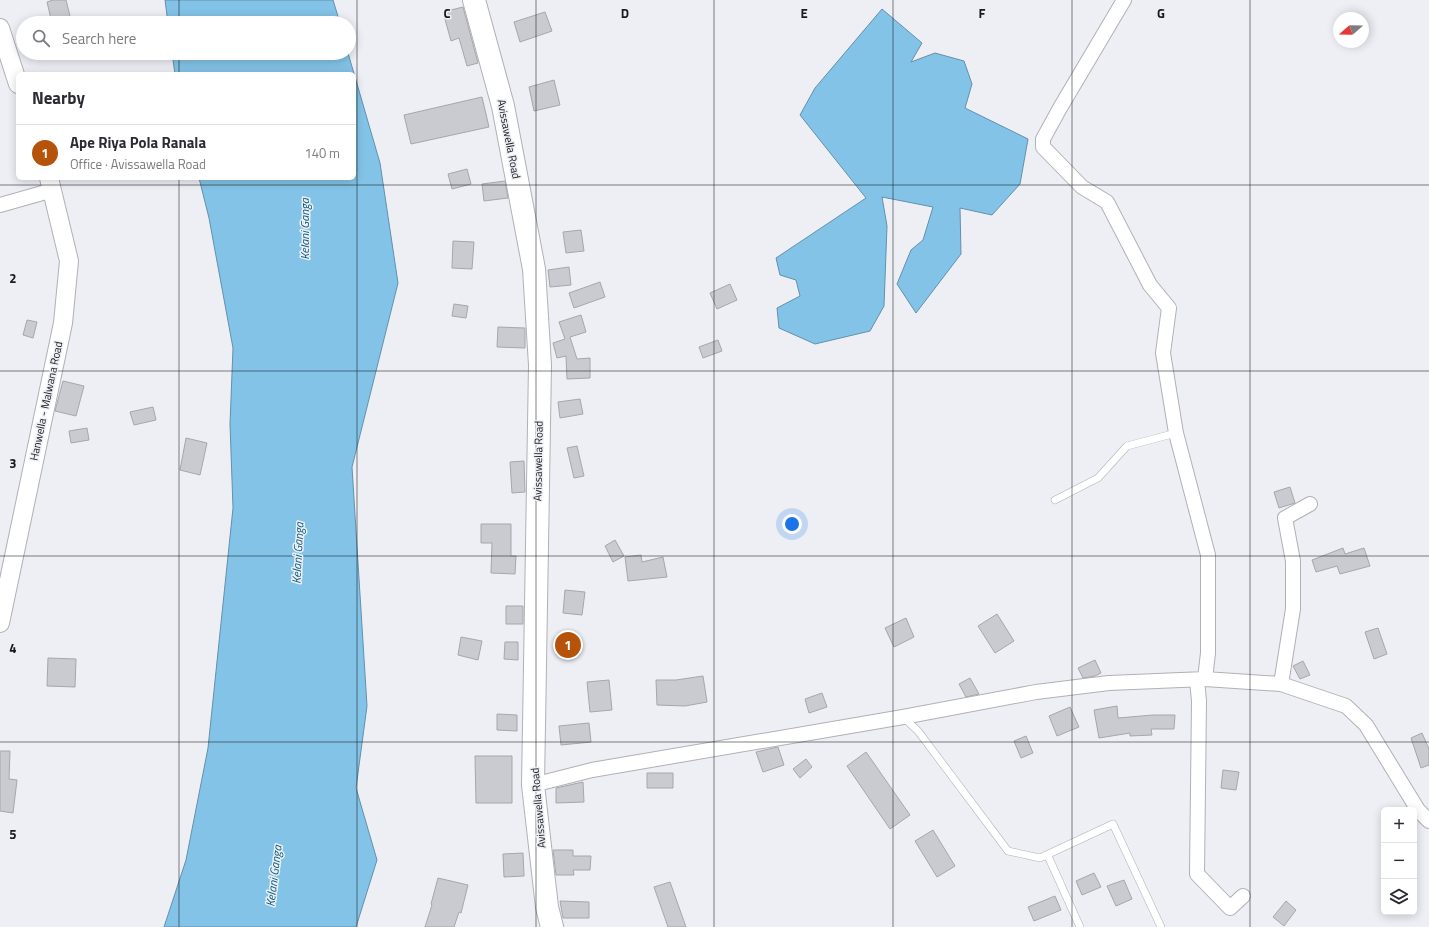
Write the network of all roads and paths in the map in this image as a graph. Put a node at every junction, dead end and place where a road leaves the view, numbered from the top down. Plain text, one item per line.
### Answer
1 (474, 0) edge
2 (1124, 0) edge
3 (0, 28) edge
4 (16, 78) edge
5 (51, 184) edge
6 (0, 206) edge
7 (1176, 433) junction
8 (1055, 500) dead end
9 (1310, 504) dead end
10 (0, 623) edge
11 (1201, 679) junction
12 (1281, 684) junction
13 (903, 717) junction
14 (534, 785) junction
15 (1429, 821) edge
16 (1048, 856) junction
17 (1243, 896) dead end
18 (552, 927) edge
19 (1080, 927) edge
20 (1161, 927) edge

1 - 14 main road, Avissawella Road
2 - 7 street
3 - 4 street
5 - 6 street
5 - 10 street, Hanwella - Malwana Road
7 - 8 lane
7 - 11 street
9 - 12 street
11 - 12 street
11 - 13 street
11 - 17 street
12 - 15 street
13 - 14 street
13 - 16 lane
14 - 18 main road, Avissawella Road
16 - 19 lane
16 - 20 lane

